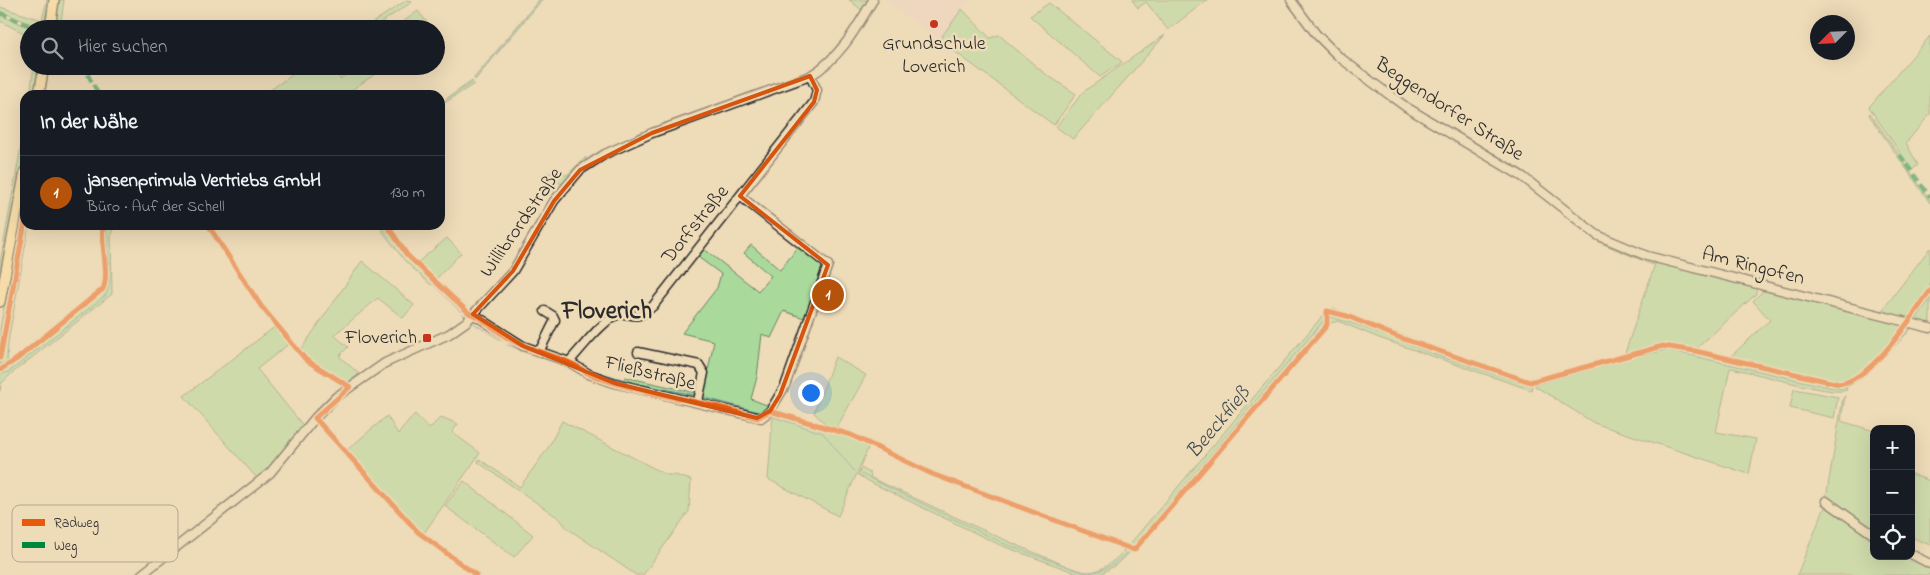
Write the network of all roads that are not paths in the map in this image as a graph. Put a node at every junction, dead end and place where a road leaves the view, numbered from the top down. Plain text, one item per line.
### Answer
1 (54, 0) edge
2 (873, 0) edge
3 (1291, 0) edge
4 (51, 20) edge
5 (42, 75) edge
6 (810, 76) junction
7 (40, 90) edge
8 (740, 196) junction
9 (20, 197) edge
10 (1576, 219) joint
11 (0, 302) edge
12 (545, 311) dead end
13 (473, 314) junction
14 (1930, 328) edge
15 (539, 352) junction
16 (638, 352) dead end
17 (569, 362) junction
18 (698, 402) junction
19 (1826, 502) dead end
20 (1870, 532) edge
21 (178, 546) edge
22 (1915, 556) edge
23 (157, 562) edge
24 (1930, 564) edge
25 (141, 575) edge

1 - 4 main road
2 - 6 street, Willibrordstraße
3 - 10 street, Beggendorfer Straße
5 - 7 main road
6 - 8 street, Dorfstraße
6 - 13 street, Willibrordstraße
8 - 17 street, Dorfstraße
8 - 18 street, Fließstraße
9 - 11 main road
10 - 14 street, Am Ringofen
12 - 15 street
13 - 15 street, Fließstraße
13 - 21 street, Willibrordstraße
15 - 17 street, Fließstraße
16 - 18 street
17 - 18 street, Fließstraße
19 - 20 street
22 - 24 street
23 - 25 street, Willibrordstraße

